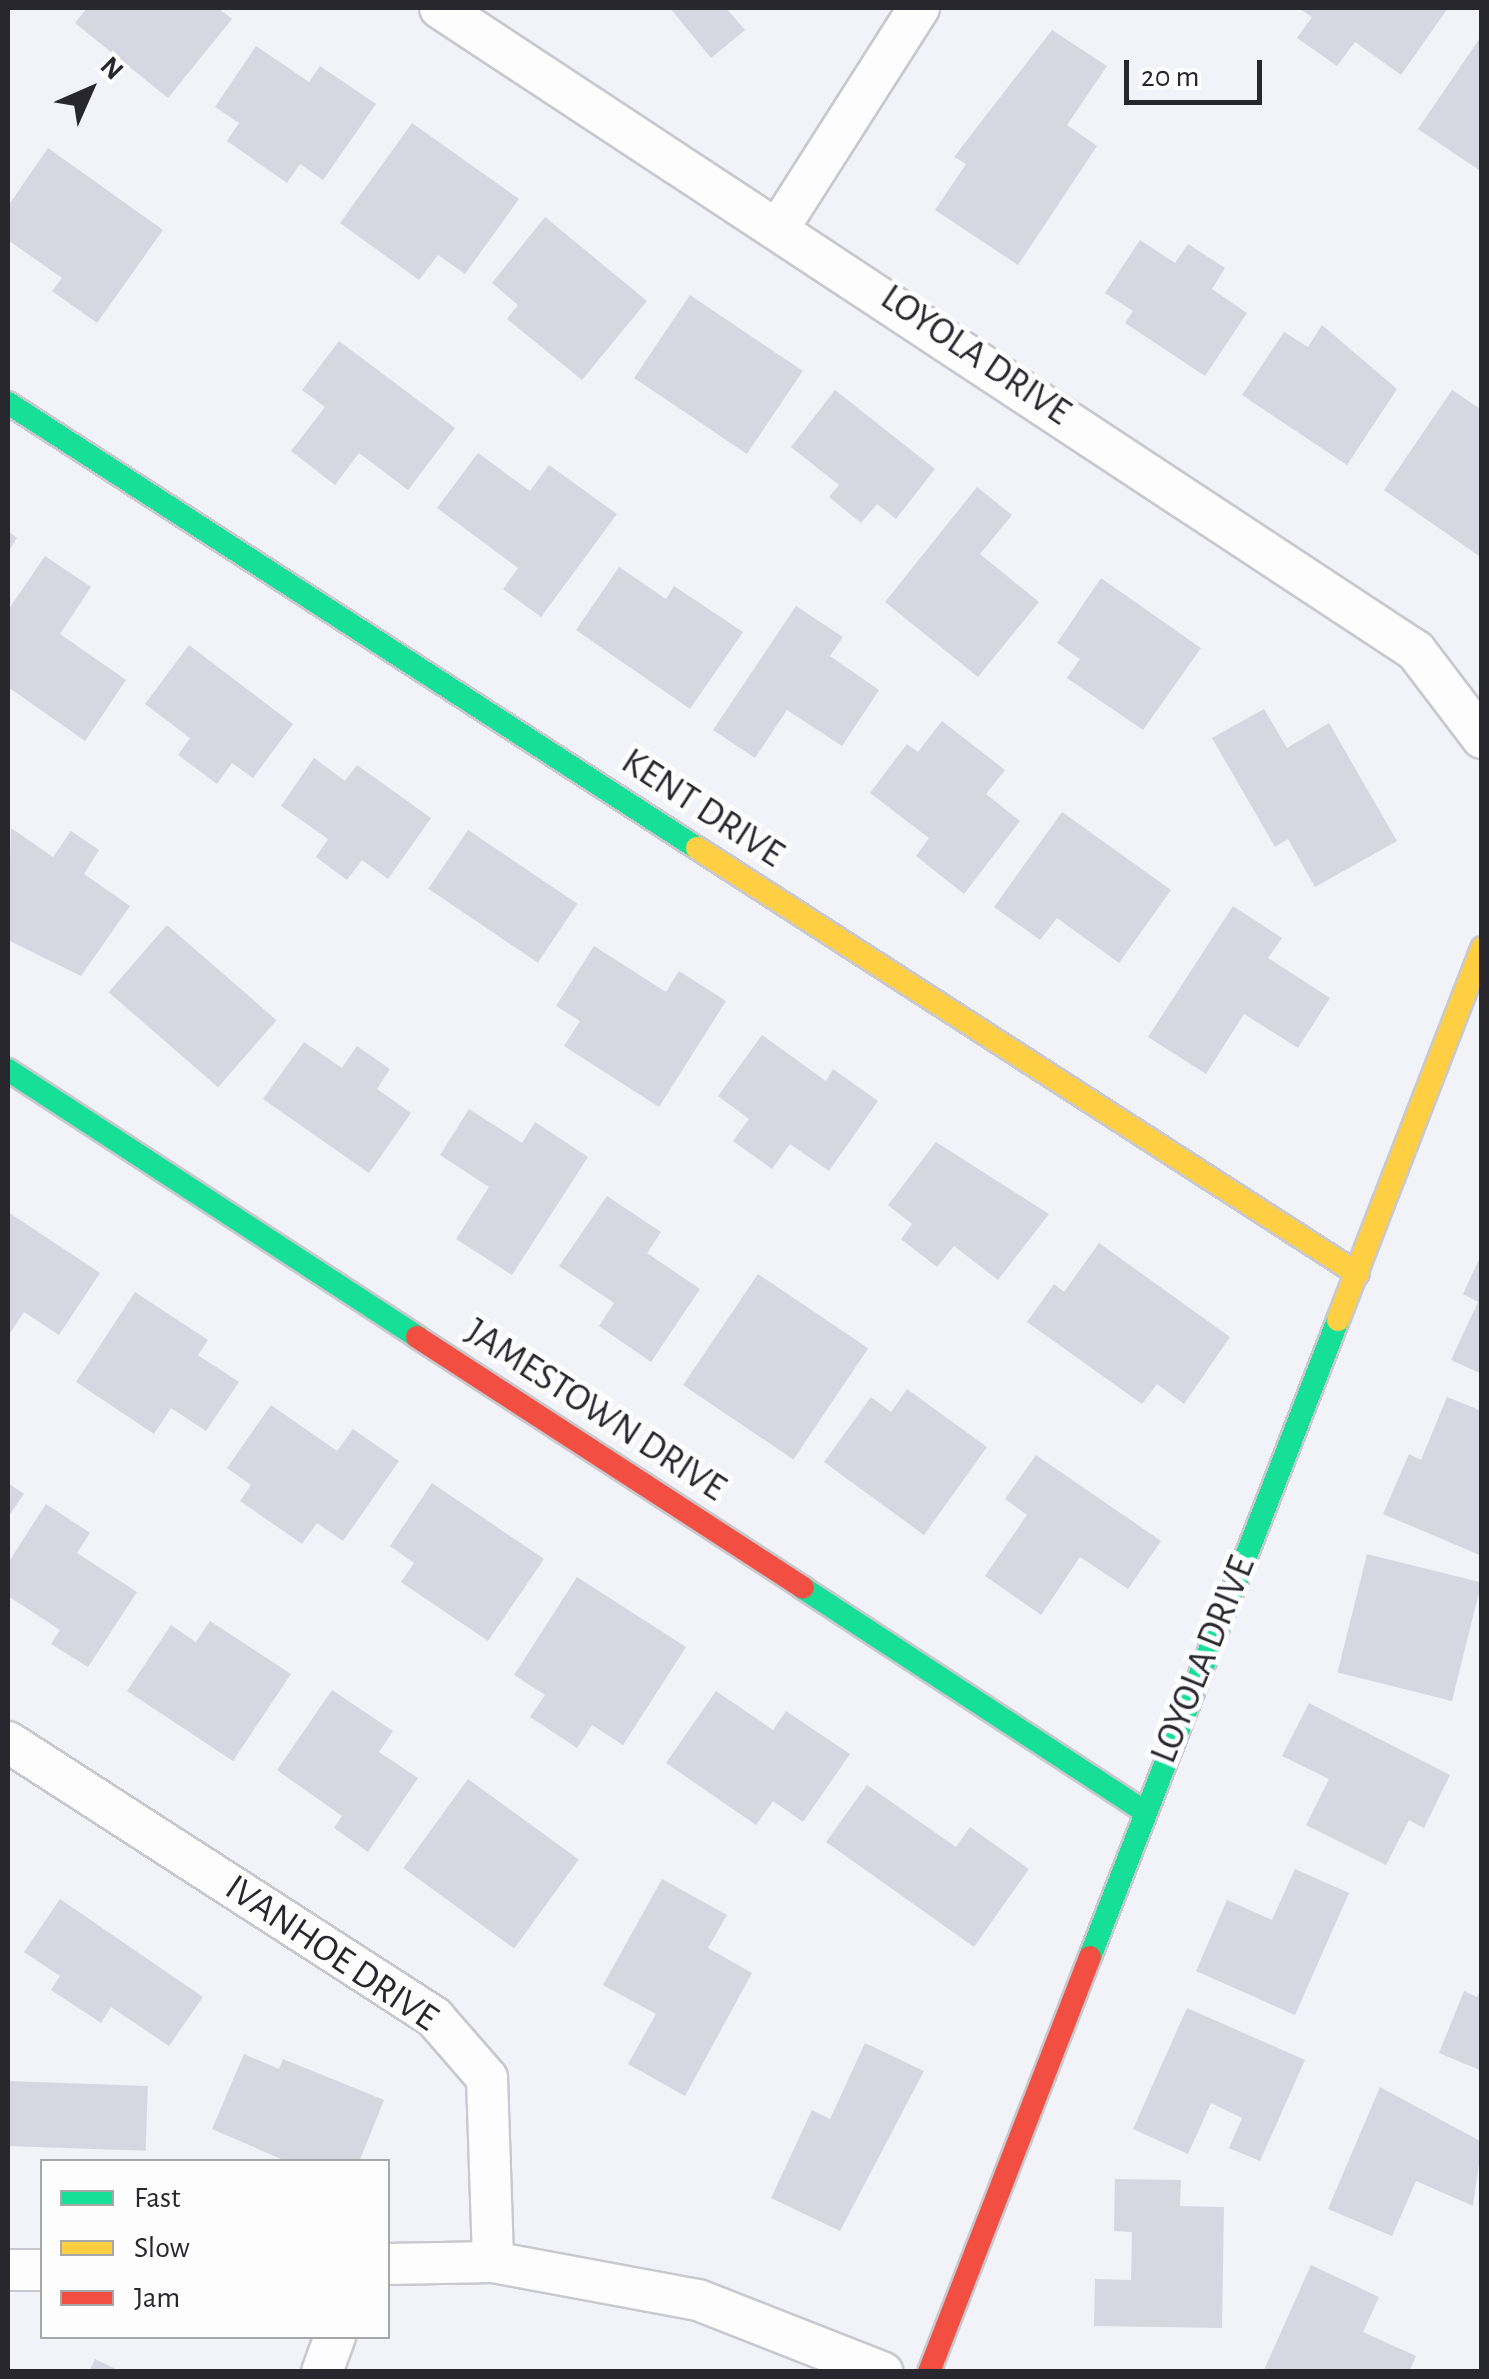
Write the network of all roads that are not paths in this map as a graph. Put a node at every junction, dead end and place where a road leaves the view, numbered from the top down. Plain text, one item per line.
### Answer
1 (440, 8) edge
2 (919, 8) edge
3 (780, 226) junction
4 (8, 402) edge
5 (1482, 738) edge
6 (1482, 948) edge
7 (8, 1070) edge
8 (1358, 1274) junction
9 (8, 1742) edge
10 (1144, 1811) junction
11 (493, 2262) junction
12 (390, 2264) edge
13 (8, 2270) edge
14 (40, 2270) edge
15 (335, 2339) edge
16 (322, 2372) edge
17 (882, 2372) edge
18 (929, 2372) edge

1 - 3 street, LOYOLA DRIVE
2 - 3 street
3 - 5 street, LOYOLA DRIVE
4 - 8 street, KENT DRIVE
6 - 8 street, LOYOLA DRIVE
7 - 10 street, JAMESTOWN DRIVE
8 - 10 street, LOYOLA DRIVE
9 - 11 street, IVANHOE DRIVE
10 - 18 street, LOYOLA DRIVE
11 - 12 street
11 - 17 street
13 - 14 street
15 - 16 street

